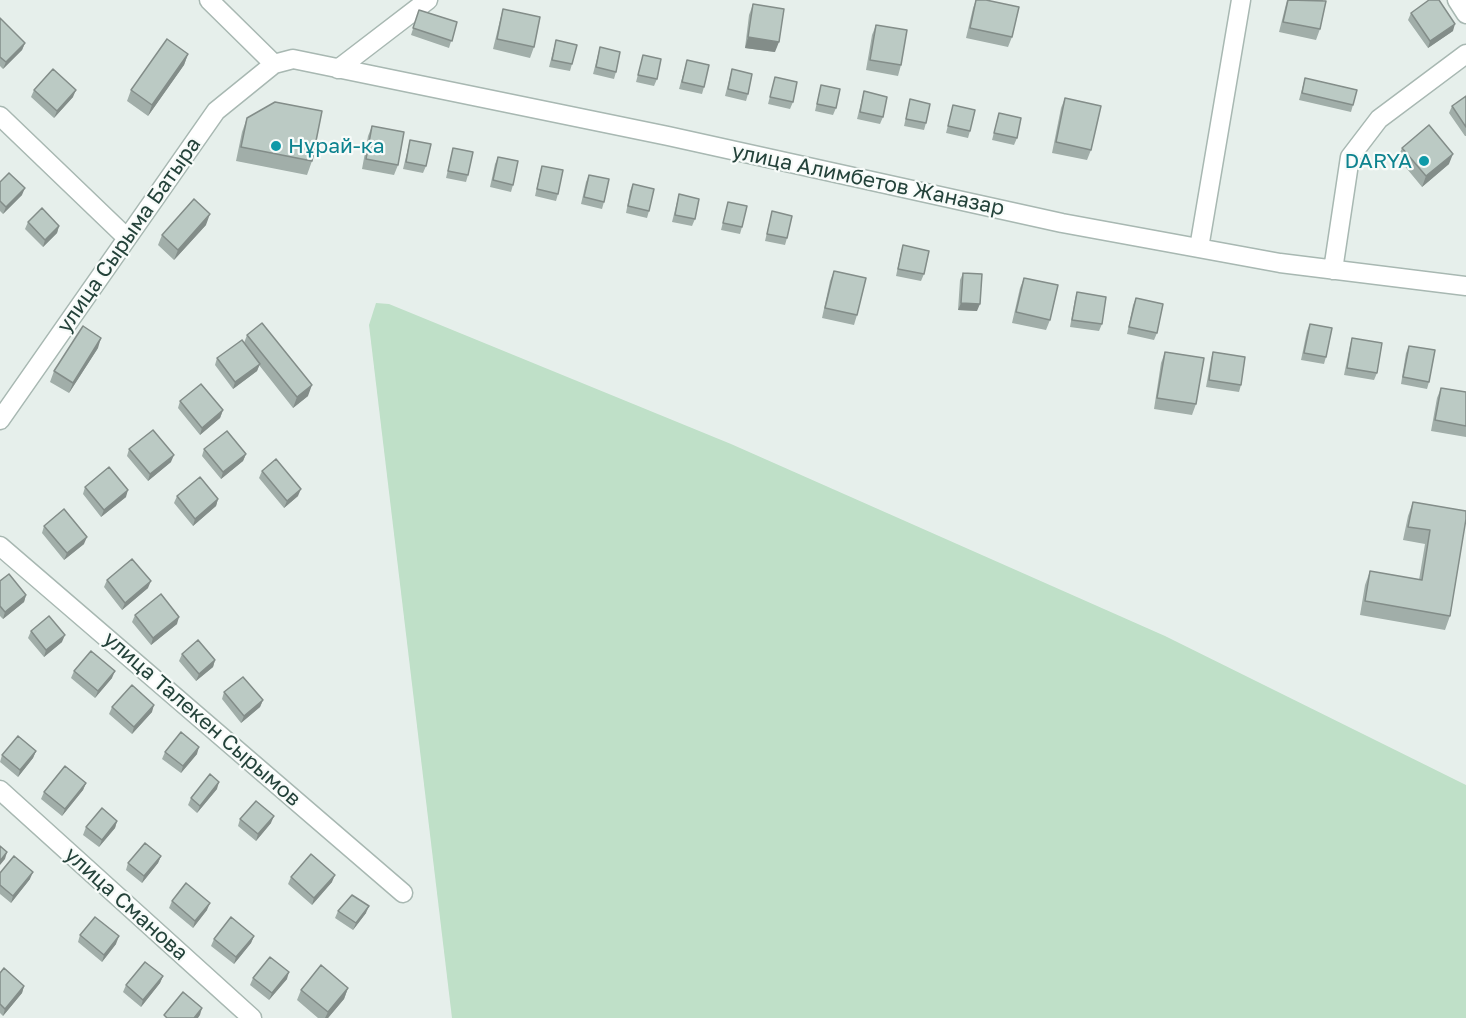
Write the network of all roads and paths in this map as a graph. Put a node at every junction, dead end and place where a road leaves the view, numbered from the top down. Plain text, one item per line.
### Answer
1 (209, 0) edge
2 (428, 0) edge
3 (1241, 0) edge
4 (1457, 0) edge
5 (1466, 14) edge
6 (1466, 54) edge
7 (274, 64) junction
8 (338, 69) junction
9 (0, 116) edge
10 (127, 238) junction
11 (1199, 248) junction
12 (1333, 270) junction
13 (1466, 286) edge
14 (4, 407) edge
15 (0, 546) edge
16 (0, 790) edge
17 (403, 893) dead end
18 (252, 1018) edge

1 - 7 street
2 - 8 street
3 - 11 street
4 - 5 street
6 - 12 street
7 - 8 street, улица Алимбетов Жаназар
7 - 10 street, улица Сырыма Батыра
8 - 11 street, улица Алимбетов Жаназар
9 - 10 street
10 - 14 street, улица Сырыма Батыра
11 - 12 street, улица Алимбетов Жаназар
12 - 13 street, улица Алимбетов Жаназар
15 - 17 street, улица Талекен Сырымов
16 - 18 street, улица Сманова

